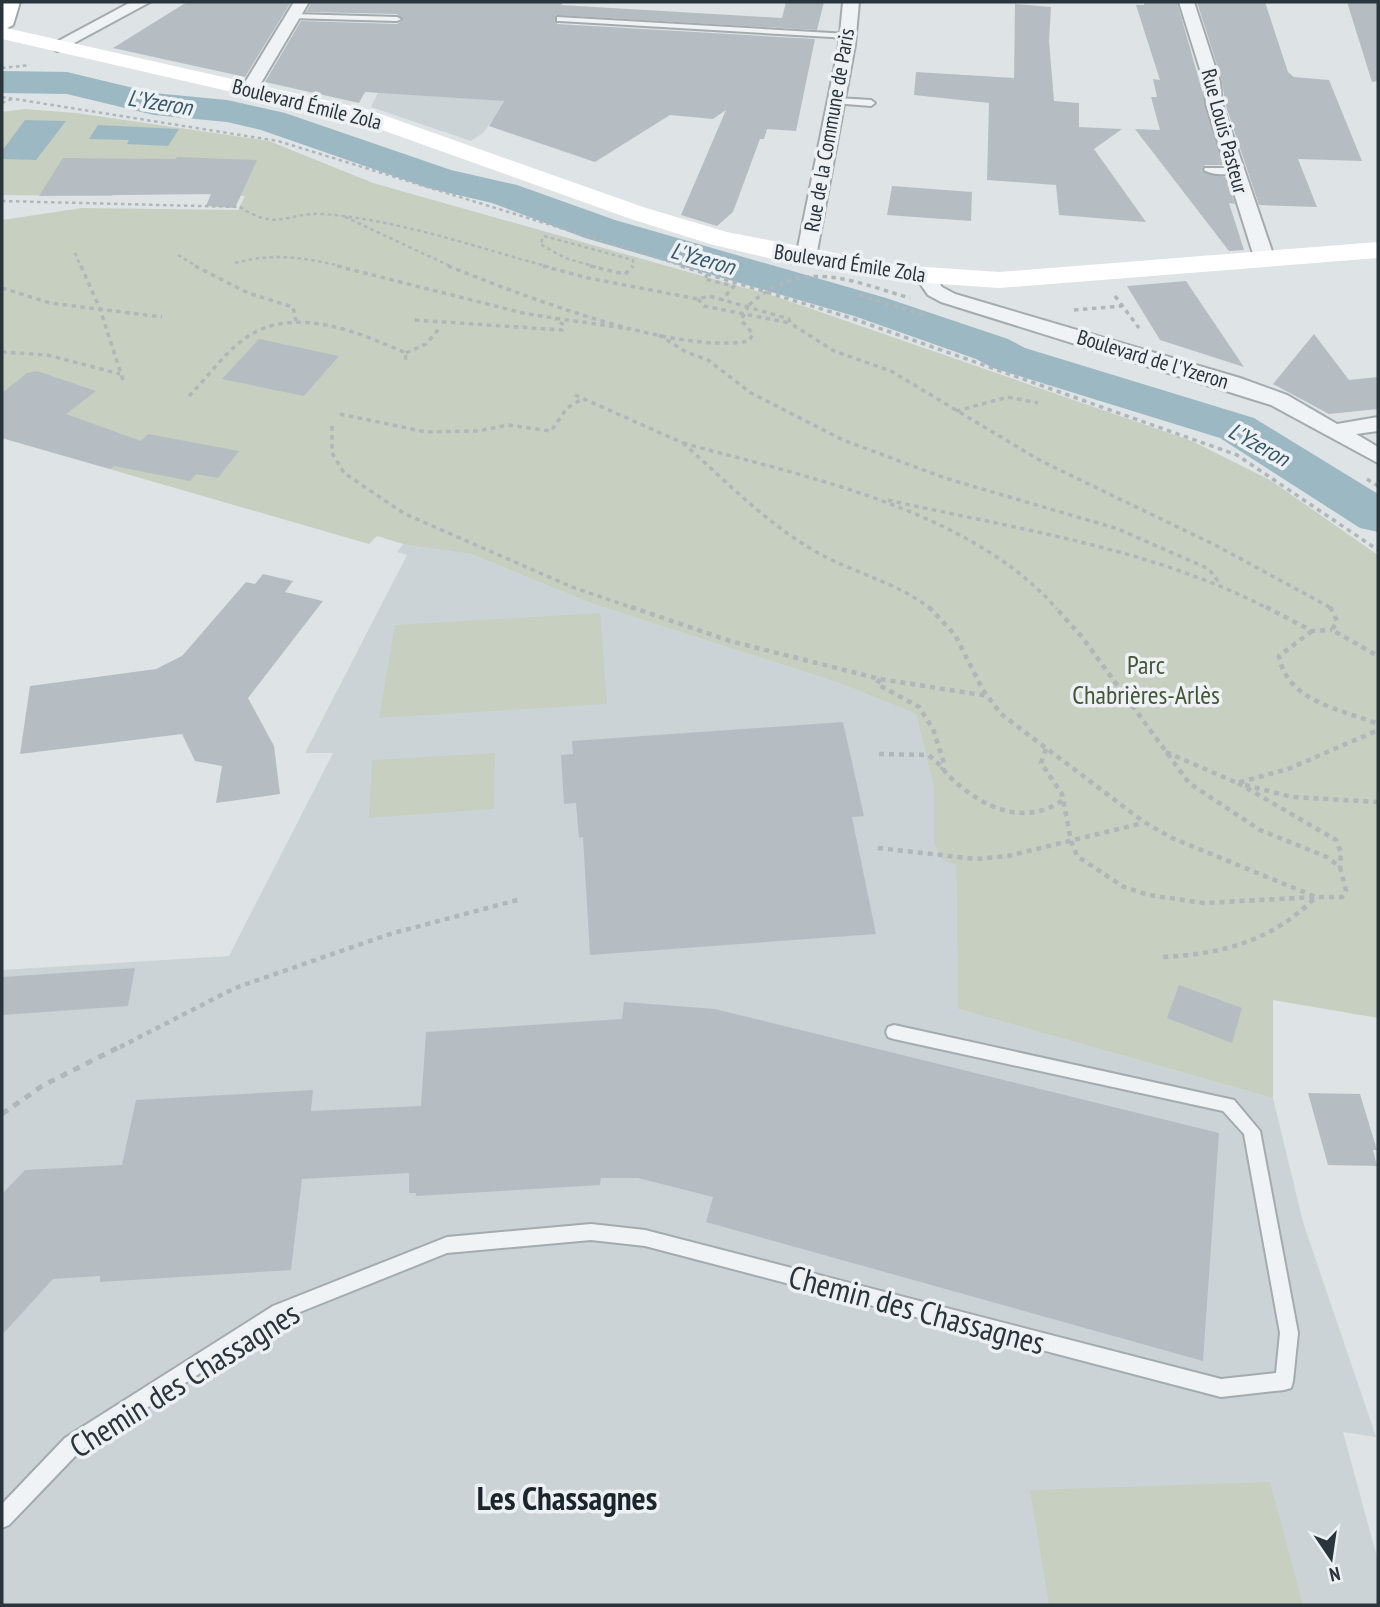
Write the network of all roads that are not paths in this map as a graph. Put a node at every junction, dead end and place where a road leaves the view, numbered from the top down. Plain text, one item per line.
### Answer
1 (10, 2) edge
2 (142, 2) edge
3 (852, 2) edge
4 (1186, 2) edge
5 (297, 9) edge
6 (397, 19) dead end
7 (560, 19) dead end
8 (2, 24) edge
9 (2, 33) edge
10 (848, 36) junction
11 (57, 46) junction
12 (2, 56) edge
13 (249, 89) junction
14 (836, 101) junction
15 (872, 103) dead end
16 (1208, 170) dead end
17 (1235, 171) junction
18 (1378, 250) edge
19 (806, 257) junction
20 (1265, 260) junction
21 (925, 276) junction
22 (1378, 424) edge
23 (1334, 431) junction
24 (1378, 456) edge
25 (894, 1032) dead end
26 (2, 1518) edge

1 - 8 main road
2 - 11 street
3 - 10 street, Rue de la Commune de Paris
4 - 17 street, Rue Louis Pasteur
5 - 6 lane
5 - 13 street
7 - 10 lane
9 - 11 main road, Boulevard Émile Zola
10 - 14 street, Rue de la Commune de Paris
11 - 12 main road, Boulevard Émile Zola
11 - 13 main road, Boulevard Émile Zola
13 - 19 main road, Boulevard Émile Zola
14 - 15 lane
14 - 19 street, Rue de la Commune de Paris
16 - 17 lane
17 - 20 street, Rue Louis Pasteur
18 - 20 main road, Boulevard Émile Zola
19 - 21 main road, Boulevard Émile Zola
20 - 21 main road, Boulevard Émile Zola
21 - 23 street, Boulevard de l'Yzeron
22 - 23 street
23 - 24 street, Boulevard de l'Yzeron
25 - 26 lane, Chemin des Chassagnes

